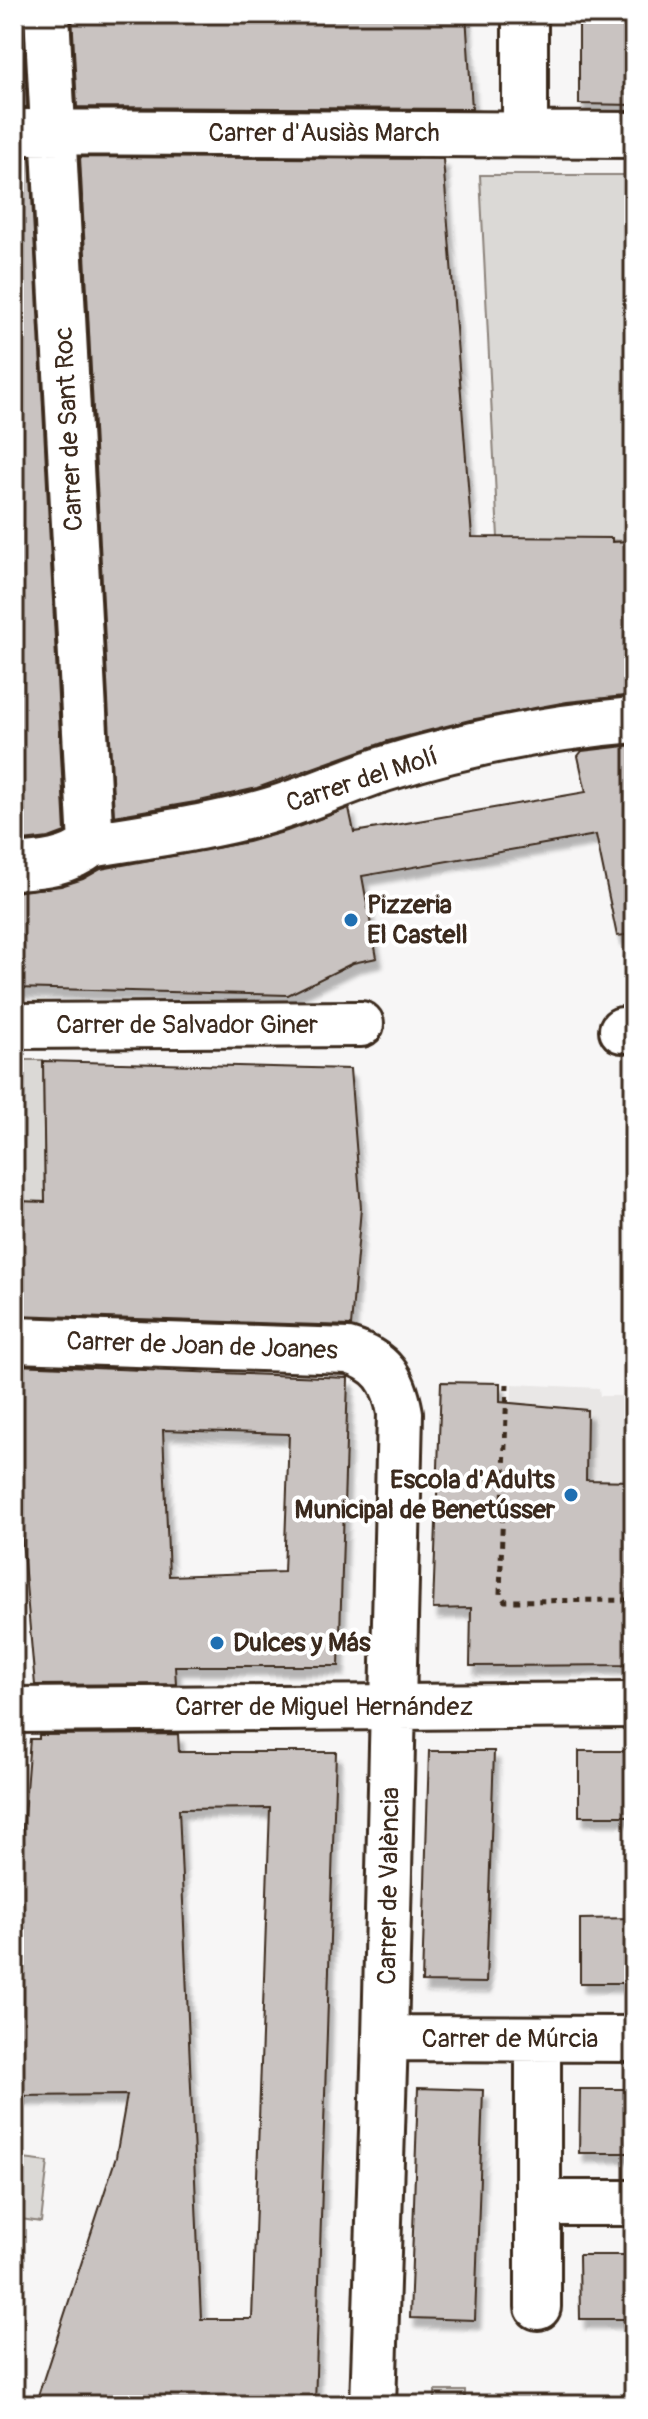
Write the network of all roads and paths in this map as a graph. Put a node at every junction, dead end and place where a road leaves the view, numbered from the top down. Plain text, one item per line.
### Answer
1 (47, 14) edge
2 (525, 14) edge
3 (34, 132) edge
4 (525, 134) junction
5 (634, 135) edge
6 (634, 720) edge
7 (91, 845) junction
8 (14, 867) edge
9 (361, 1024) dead end
10 (14, 1026) edge
11 (14, 1340) edge
12 (383, 1370) joint
13 (507, 1384) dead end
14 (634, 1600) edge
15 (394, 1705) junction
16 (634, 1705) edge
17 (14, 1710) edge
18 (385, 2038) junction
19 (634, 2039) edge
20 (538, 2040) junction
21 (538, 2203) junction
22 (634, 2203) edge
23 (538, 2307) dead end
24 (373, 2405) edge

1 - 3 street, Carrer de Sant Roc
2 - 4 street
3 - 4 street, Carrer d'Ausiàs March
3 - 7 street, Carrer de Sant Roc
4 - 5 street, Carrer d'Ausiàs March
6 - 7 street, Carrer del Molí
7 - 8 street, Carrer del Molí
9 - 10 street, Carrer de Salvador Giner
11 - 12 street, Carrer de Joan de Joanes
12 - 15 street, Carrer de València
13 - 14 path
15 - 16 street, Carrer de Miguel Hernández
15 - 17 street, Carrer de Miguel Hernández
15 - 18 street, Carrer de València
18 - 20 street, Carrer de Múrcia
18 - 24 street, Carrer de València
19 - 20 street, Carrer de Múrcia
20 - 21 street
21 - 22 street
21 - 23 street

